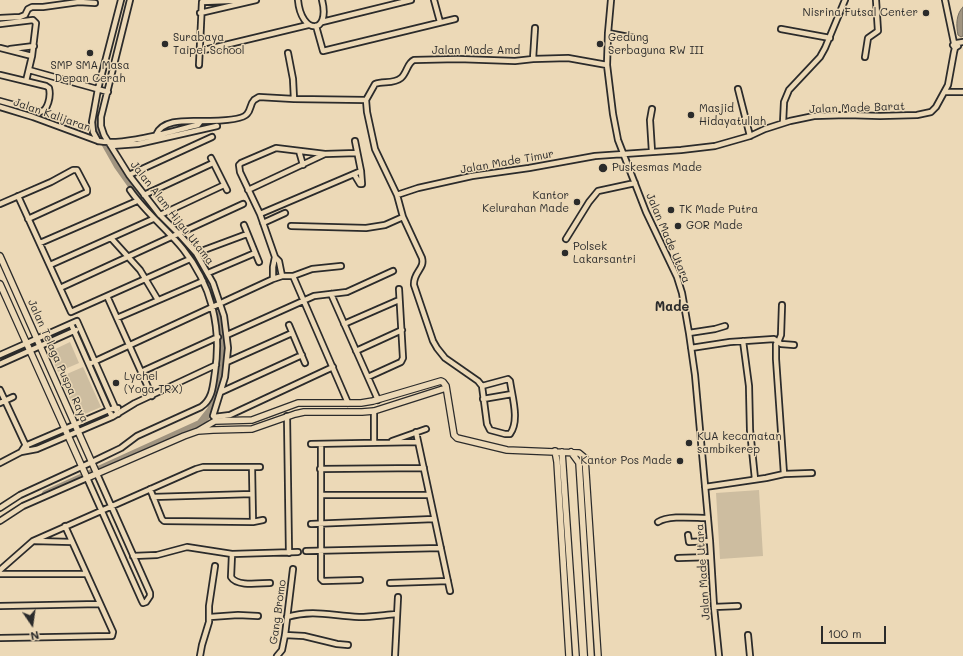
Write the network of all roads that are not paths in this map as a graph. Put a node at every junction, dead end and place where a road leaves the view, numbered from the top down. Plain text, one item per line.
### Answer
1 (121, 0) edge
2 (130, 0) edge
3 (251, 0) edge
4 (256, 0) edge
5 (298, 0) edge
6 (322, 0) edge
7 (411, 0) edge
8 (434, 0) edge
9 (611, 0) edge
10 (845, 0) edge
11 (876, 0) edge
12 (945, 0) edge
13 (95, 3) dead end
14 (200, 13) junction
15 (0, 18) edge
16 (455, 19) dead end
17 (322, 22) junction
18 (440, 22) junction
19 (0, 24) edge
20 (308, 25) junction
21 (316, 26) junction
22 (535, 28) dead end
23 (781, 29) dead end
24 (608, 33) junction
25 (634, 38) dead end
26 (830, 38) junction
27 (963, 42) edge
28 (955, 45) junction
29 (34, 46) junction
30 (0, 48) edge
31 (8, 49) junction
32 (200, 51) junction
33 (288, 53) dead end
34 (32, 56) junction
35 (865, 57) dead end
36 (533, 59) junction
37 (199, 65) dead end
38 (608, 65) junction
39 (29, 70) junction
40 (0, 74) edge
41 (26, 81) junction
42 (738, 89) dead end
43 (99, 90) junction
44 (108, 91) junction
45 (945, 92) junction
46 (963, 92) edge
47 (294, 99) junction
48 (366, 100) junction
49 (0, 101) edge
50 (0, 107) edge
51 (652, 109) dead end
52 (202, 121) junction
53 (783, 123) junction
54 (217, 126) dead end
55 (156, 134) junction
56 (750, 136) junction
57 (212, 137) dead end
58 (355, 141) dead end
59 (105, 142) junction
60 (300, 151) junction
61 (652, 152) junction
62 (357, 153) junction
63 (622, 153) junction
64 (325, 154) junction
65 (303, 165) junction
66 (361, 171) junction
67 (354, 174) junction
68 (129, 175) junction
69 (635, 183) junction
70 (224, 185) junction
71 (130, 190) dead end
72 (227, 190) dead end
73 (248, 190) junction
74 (144, 195) junction
75 (397, 195) junction
76 (18, 196) junction
77 (137, 201) junction
78 (0, 204) edge
79 (243, 204) dead end
80 (284, 213) dead end
81 (260, 214) junction
82 (160, 215) junction
83 (403, 217) junction
84 (28, 219) junction
85 (153, 219) junction
86 (263, 223) junction
87 (244, 225) dead end
88 (291, 226) dead end
89 (247, 234) junction
90 (175, 236) junction
91 (111, 238) junction
92 (566, 239) dead end
93 (40, 243) junction
94 (255, 253) junction
95 (196, 254) junction
96 (0, 256) edge
97 (129, 257) junction
98 (275, 258) junction
99 (190, 259) junction
100 (259, 262) dead end
101 (50, 265) junction
102 (341, 266) dead end
103 (393, 271) dead end
104 (208, 273) junction
105 (282, 276) junction
106 (293, 276) junction
107 (145, 279) junction
108 (273, 279) junction
109 (203, 281) junction
110 (0, 284) edge
111 (60, 288) junction
112 (399, 289) dead end
113 (331, 294) junction
114 (107, 296) junction
115 (158, 300) junction
116 (400, 300) junction
117 (304, 301) junction
118 (782, 305) dead end
119 (216, 306) junction
120 (117, 318) junction
121 (71, 324) junction
122 (344, 324) junction
123 (289, 325) dead end
124 (725, 326) dead end
125 (80, 328) junction
126 (402, 330) junction
127 (74, 331) junction
128 (292, 333) junction
129 (689, 333) junction
130 (227, 335) junction
131 (218, 337) junction
132 (37, 339) junction
133 (743, 341) junction
134 (779, 341) junction
135 (27, 343) junction
136 (129, 345) junction
137 (794, 345) dead end
138 (40, 346) junction
139 (691, 348) junction
140 (30, 350) junction
141 (356, 351) junction
142 (0, 355) edge
143 (302, 355) junction
144 (94, 361) junction
145 (227, 362) junction
146 (305, 363) dead end
147 (0, 364) edge
148 (89, 364) junction
149 (216, 365) junction
150 (333, 367) junction
151 (141, 372) junction
152 (368, 377) junction
153 (482, 386) junction
154 (446, 388) junction
155 (0, 390) edge
156 (221, 392) junction
157 (512, 394) junction
158 (13, 396) dead end
159 (152, 396) junction
160 (483, 399) junction
161 (378, 400) junction
162 (2, 402) edge
163 (348, 403) junction
164 (115, 408) junction
165 (124, 409) junction
166 (109, 410) junction
167 (374, 410) junction
168 (118, 414) junction
169 (288, 416) junction
170 (112, 417) junction
171 (212, 423) junction
172 (75, 424) junction
173 (65, 428) junction
174 (426, 429) dead end
175 (213, 430) junction
176 (198, 431) junction
177 (78, 432) junction
178 (416, 432) junction
179 (68, 436) junction
180 (34, 442) junction
181 (387, 442) junction
182 (418, 442) junction
183 (374, 443) junction
184 (311, 444) dead end
185 (321, 444) junction
186 (26, 446) junction
187 (37, 449) junction
188 (555, 451) junction
189 (21, 452) junction
190 (28, 452) junction
191 (562, 452) junction
192 (571, 452) junction
193 (0, 463) edge
194 (92, 463) junction
195 (83, 467) junction
196 (252, 467) junction
197 (260, 467) dead end
198 (424, 468) junction
199 (320, 469) junction
200 (97, 473) junction
201 (812, 473) dead end
202 (784, 474) junction
203 (87, 477) junction
204 (755, 479) junction
205 (705, 487) junction
206 (150, 489) junction
207 (252, 494) junction
208 (321, 495) junction
209 (429, 495) junction
210 (153, 497) junction
211 (111, 506) junction
212 (0, 508) edge
213 (101, 510) junction
214 (708, 518) junction
215 (263, 520) dead end
216 (434, 520) junction
217 (0, 521) edge
218 (253, 522) junction
219 (658, 522) dead end
220 (311, 524) dead end
221 (320, 524) junction
222 (65, 526) junction
223 (688, 535) dead end
224 (33, 541) junction
225 (710, 541) junction
226 (72, 542) junction
227 (441, 548) junction
228 (306, 551) dead end
229 (320, 551) junction
230 (298, 552) dead end
231 (289, 553) junction
232 (232, 554) junction
233 (133, 556) junction
234 (711, 557) junction
235 (678, 558) dead end
236 (215, 566) dead end
237 (0, 570) edge
238 (293, 570) dead end
239 (0, 574) edge
240 (86, 574) junction
241 (360, 580) dead end
242 (448, 581) junction
243 (390, 582) dead end
244 (270, 583) dead end
245 (450, 591) dead end
246 (398, 597) dead end
247 (100, 604) junction
248 (0, 606) edge
249 (738, 606) dead end
250 (714, 607) junction
251 (396, 614) junction
252 (210, 616) junction
253 (258, 616) dead end
254 (287, 617) junction
255 (285, 635) junction
256 (748, 635) dead end
257 (0, 638) edge
258 (348, 644) dead end
259 (200, 656) edge
260 (277, 656) edge
261 (395, 656) edge
262 (569, 656) edge
263 (576, 656) edge
264 (591, 656) edge
265 (598, 656) edge
266 (719, 656) edge
267 (750, 656) edge

1 - 43 street
2 - 44 street
3 - 14 street
4 - 14 street
5 - 20 street
6 - 17 street
7 - 17 street
8 - 18 street
9 - 24 street, Jalan Made Utara
10 - 26 street
11 - 35 street
12 - 28 street, Jalan Made Barat
13 - 15 street
14 - 32 street
16 - 18 street
17 - 21 street
18 - 21 street
19 - 29 street
20 - 21 street
20 - 32 street
22 - 36 street
23 - 26 street
24 - 25 street
24 - 38 street, Jalan Made Utara
26 - 53 street
27 - 28 street
28 - 45 street, Jalan Made Barat
29 - 31 street
29 - 34 street
30 - 31 street
31 - 34 street
32 - 37 street
33 - 47 street
34 - 39 street
36 - 38 street, Jalan Made Amd
36 - 48 street, Jalan Made Amd
38 - 63 street, Jalan Made Utara
39 - 41 street
39 - 43 street
40 - 41 street
41 - 49 street
42 - 56 street
43 - 44 street
43 - 59 street
44 - 59 street
45 - 46 street
45 - 53 street, Jalan Made Barat
47 - 48 street
47 - 52 street
48 - 75 street
50 - 59 street, Jalan Kalijaran
51 - 61 street
52 - 55 street
52 - 55 street
53 - 56 street, Jalan Made Barat
54 - 59 street
55 - 59 street
56 - 61 street, Jalan Made Barat
57 - 68 street
58 - 62 street
59 - 68 street, Jalan Alam Hijau Utama
60 - 64 street
60 - 65 street
60 - 73 street
61 - 63 street, Jalan Made Barat
62 - 64 street
62 - 66 street
63 - 69 street, Jalan Made Utara
63 - 75 street, Jalan Made Timur
64 - 65 street
65 - 73 street
66 - 67 street
66 - 67 street
67 - 81 street
68 - 74 street, Jalan Alam Hijau Utama
69 - 92 street
69 - 129 street, Jalan Made Utara
70 - 72 street
70 - 74 street
70 - 82 street
71 - 77 street
73 - 81 street
74 - 82 street, Jalan Alam Hijau Utama
75 - 83 street
76 - 78 street
76 - 84 street
76 - 84 street
77 - 85 street
77 - 93 street
79 - 90 street
80 - 86 street
81 - 86 street
82 - 90 street, Jalan Alam Hijau Utama
83 - 88 street
83 - 153 street
84 - 93 street
85 - 90 street
85 - 91 street
86 - 98 street
87 - 89 street
89 - 94 street
89 - 95 street
90 - 95 street, Jalan Alam Hijau Utama
90 - 97 street
90 - 99 street
91 - 97 street
91 - 101 street
93 - 101 street
94 - 100 street
94 - 104 street
95 - 104 street, Jalan Alam Hijau Utama
96 - 132 main road, Jalan Telaga Puspa Raya
97 - 107 street
97 - 111 street
98 - 105 street
98 - 108 street
99 - 107 street
99 - 109 street
101 - 111 street
102 - 106 street
103 - 113 street
104 - 119 street, Jalan Alam Hijau Utama
105 - 106 street
105 - 108 street
106 - 117 street
107 - 114 street
107 - 115 street
108 - 119 street
109 - 115 street
109 - 119 street
110 - 135 main road, Jalan Telaga Puspa Raya
111 - 114 street
112 - 116 street
113 - 117 street
113 - 122 street
114 - 120 street
115 - 120 street
116 - 122 street
116 - 126 street
117 - 130 street
117 - 150 street
118 - 134 street
119 - 130 street, Jalan Alam Hijau Utama
119 - 131 street
119 - 136 street
120 - 136 street
121 - 125 street
121 - 127 street
121 - 132 street
122 - 141 street
123 - 128 street
124 - 129 street
125 - 127 street
125 - 144 street
126 - 141 street
126 - 152 street
127 - 138 street
127 - 148 street
128 - 143 street
128 - 145 street
129 - 139 street, Jalan Made Utara
130 - 145 street, Jalan Alam Hijau Utama
131 - 149 street
131 - 151 street
132 - 135 street
132 - 138 main road, Jalan Telaga Puspa Raya
133 - 134 street
133 - 139 street
133 - 204 street
134 - 137 street
134 - 202 street
135 - 140 main road, Jalan Telaga Puspa Raya
135 - 142 street
136 - 144 street
136 - 151 street
138 - 140 street
138 - 172 main road, Jalan Telaga Puspa Raya
139 - 205 street, Jalan Made Utara
140 - 147 street
140 - 173 main road, Jalan Telaga Puspa Raya
141 - 152 street
143 - 146 street
143 - 156 street
144 - 148 street
144 - 164 street
145 - 156 street, Jalan Alam Hijau Utama
148 - 166 street
149 - 159 street
149 - 194 street
150 - 156 street, Jalan Alam Hijau Utama
150 - 163 street
151 - 159 street
152 - 161 street
153 - 157 street
153 - 160 street
154 - 161 main road
154 - 167 main road
154 - 188 main road
155 - 162 street
157 - 160 street
157 - 160 street
158 - 162 street
159 - 165 street
161 - 163 main road
162 - 186 street
163 - 171 main road
164 - 165 street
164 - 166 street
164 - 168 street
165 - 168 street
166 - 170 street
166 - 172 street
167 - 169 main road
167 - 183 street
168 - 170 street
169 - 175 main road
169 - 231 street
170 - 177 street
171 - 175 main road
171 - 176 main road
172 - 173 street
172 - 177 main road, Jalan Telaga Puspa Raya
173 - 179 main road, Jalan Telaga Puspa Raya
173 - 180 street
174 - 178 street
175 - 176 main road
176 - 200 main road
177 - 179 street
177 - 194 main road, Jalan Telaga Puspa Raya
178 - 181 street
178 - 182 street
179 - 187 street
179 - 195 main road, Jalan Telaga Puspa Raya
180 - 186 street
180 - 187 street
181 - 182 street
181 - 183 street
182 - 198 street
183 - 185 street
184 - 185 street
185 - 199 street
186 - 189 street
186 - 190 street
187 - 190 street
188 - 191 main road
188 - 262 main road
189 - 190 street
189 - 193 street
191 - 192 main road
191 - 263 main road
192 - 264 main road
192 - 265 main road
194 - 195 street
194 - 200 main road, Jalan Telaga Puspa Raya
195 - 203 main road, Jalan Telaga Puspa Raya
195 - 212 street
196 - 197 street
196 - 206 street
196 - 207 street
198 - 199 street
198 - 209 street
199 - 208 street
200 - 203 main road
200 - 211 street
201 - 202 street
202 - 204 street
203 - 213 street
203 - 217 street
204 - 205 street
205 - 214 street, Jalan Made Utara
206 - 210 street
206 - 211 street
207 - 210 street
207 - 218 street
208 - 209 street
208 - 221 street
209 - 216 street
210 - 218 street
211 - 213 street
211 - 233 street
213 - 222 street
213 - 233 street
214 - 219 street
214 - 225 street, Jalan Made Utara
215 - 218 street
216 - 221 street
216 - 227 street
220 - 221 street
221 - 229 street
222 - 224 street
222 - 226 street
223 - 225 street
224 - 226 street
224 - 237 street
225 - 234 street, Jalan Made Utara
226 - 240 street
227 - 229 street
227 - 242 street
228 - 229 street
229 - 241 street
230 - 231 street
231 - 232 street
232 - 233 street
232 - 244 street
234 - 235 street
234 - 250 street, Jalan Made Utara
236 - 252 street
238 - 254 street, Gang Bromo
239 - 240 street
240 - 247 street
242 - 243 street
242 - 245 street
246 - 251 street
247 - 248 street
247 - 257 street
249 - 250 street
250 - 266 street, Jalan Made Utara
251 - 254 street
251 - 261 street
252 - 253 street
252 - 259 street
254 - 255 street, Gang Bromo
255 - 258 street
255 - 260 street, Gang Bromo
256 - 267 street

